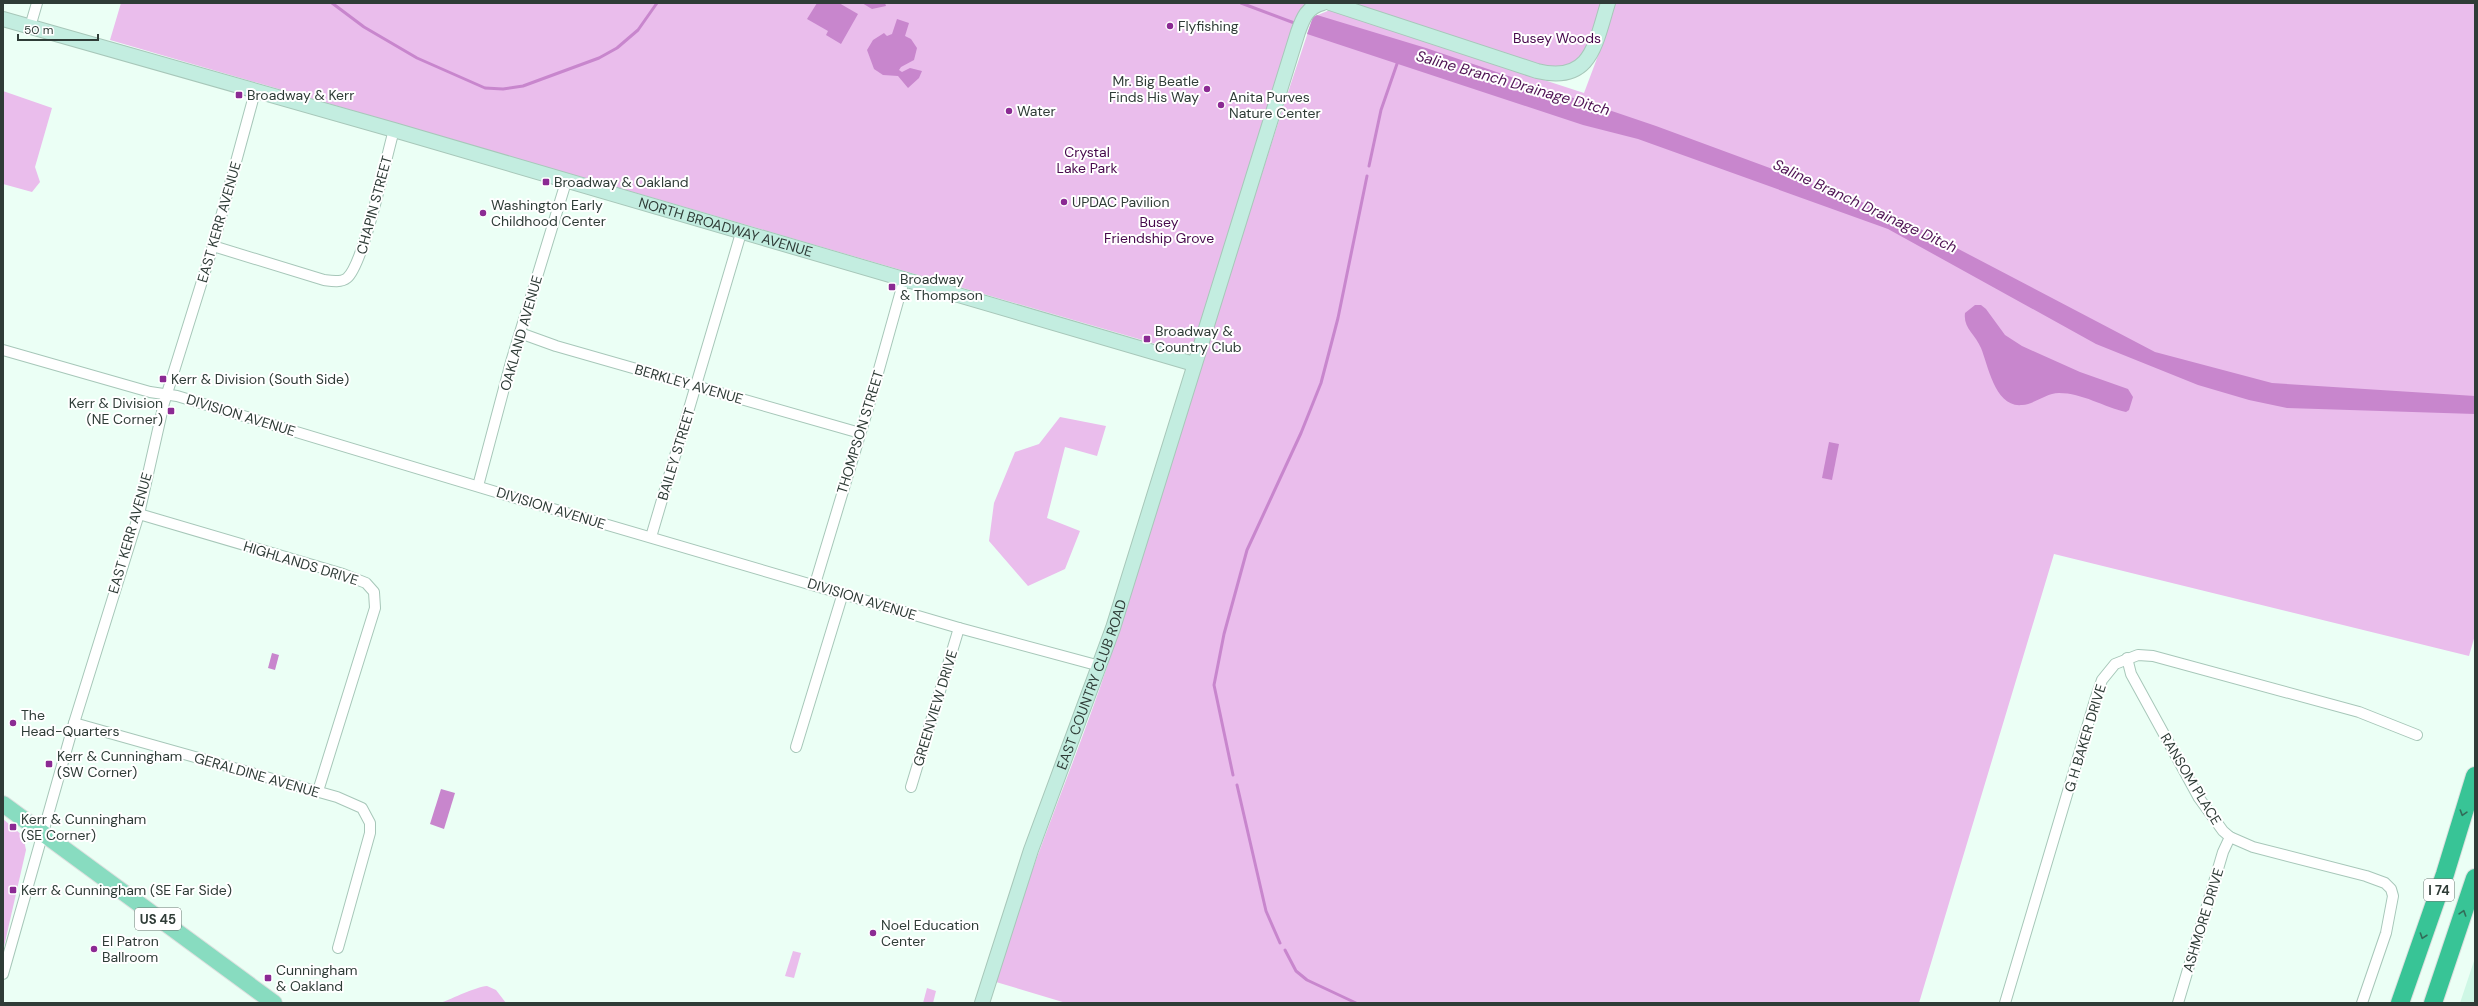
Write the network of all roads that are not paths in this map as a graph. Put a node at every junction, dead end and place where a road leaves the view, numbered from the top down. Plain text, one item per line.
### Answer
1 (37, 3) edge
2 (1323, 3) edge
3 (1330, 3) edge
4 (1608, 3) edge
5 (3, 19) edge
6 (30, 27) junction
7 (255, 92) junction
8 (394, 130) junction
9 (566, 182) junction
10 (742, 233) junction
11 (213, 246) junction
12 (904, 280) junction
13 (520, 333) junction
14 (3, 350) edge
15 (1194, 364) junction
16 (697, 387) junction
17 (167, 394) junction
18 (860, 433) junction
19 (478, 486) junction
20 (138, 514) junction
21 (651, 538) junction
22 (815, 584) junction
23 (843, 593) junction
24 (959, 628) junction
25 (2126, 658) junction
26 (1100, 666) junction
27 (74, 723) junction
28 (2417, 736) dead end
29 (796, 747) dead end
30 (2475, 776) edge
31 (911, 787) dead end
32 (318, 791) junction
33 (3, 804) edge
34 (42, 834) junction
35 (2230, 837) junction
36 (2475, 878) edge
37 (338, 948) dead end
38 (3, 974) edge
39 (274, 1003) edge
40 (982, 1003) edge
41 (2005, 1003) edge
42 (2178, 1003) edge
43 (2362, 1003) edge
44 (2400, 1003) edge
45 (2433, 1003) edge

1 - 6 street
2 - 15 street, EAST COUNTRY CLUB ROAD
3 - 4 street
5 - 6 street, NORTH BROADWAY AVENUE
6 - 7 street, NORTH BROADWAY AVENUE
7 - 8 street, NORTH BROADWAY AVENUE
7 - 11 street, EAST KERR AVENUE
8 - 9 street, NORTH BROADWAY AVENUE
8 - 11 street, CHAPIN STREET
9 - 10 street, NORTH BROADWAY AVENUE
9 - 13 street, OAKLAND AVENUE
10 - 12 street, NORTH BROADWAY AVENUE
10 - 16 street, BAILEY STREET
11 - 17 street, EAST KERR AVENUE
12 - 15 street, NORTH BROADWAY AVENUE
12 - 18 street, THOMPSON STREET
13 - 16 street, BERKLEY AVENUE
13 - 19 street, OAKLAND AVENUE
14 - 17 street, DIVISION AVENUE
15 - 26 street, EAST COUNTRY CLUB ROAD
16 - 18 street, BERKLEY AVENUE
16 - 21 street, BAILEY STREET
17 - 19 street, DIVISION AVENUE
17 - 20 street, EAST KERR AVENUE
18 - 22 street, THOMPSON STREET
19 - 21 street, DIVISION AVENUE
20 - 27 street, EAST KERR AVENUE
20 - 32 street, HIGHLANDS DRIVE
21 - 22 street, DIVISION AVENUE
22 - 23 street, DIVISION AVENUE
23 - 24 street, DIVISION AVENUE
23 - 29 street
24 - 26 street, DIVISION AVENUE
24 - 31 street, GREENVIEW DRIVE
25 - 28 street
25 - 35 street, RANSOM PLACE
25 - 41 street, G H BAKER DRIVE
26 - 40 street, EAST COUNTRY CLUB ROAD
27 - 32 street, GERALDINE AVENUE
27 - 34 street, EAST KERR AVENUE
30 -> 44 highway, I 74
32 - 37 street, GERALDINE AVENUE
33 - 34 main road, US 45
34 - 38 street, EAST KERR AVENUE
34 - 39 main road, US 45
35 - 42 street, ASHMORE DRIVE
35 - 43 street, RANSOM PLACE
45 -> 36 highway, I 74

